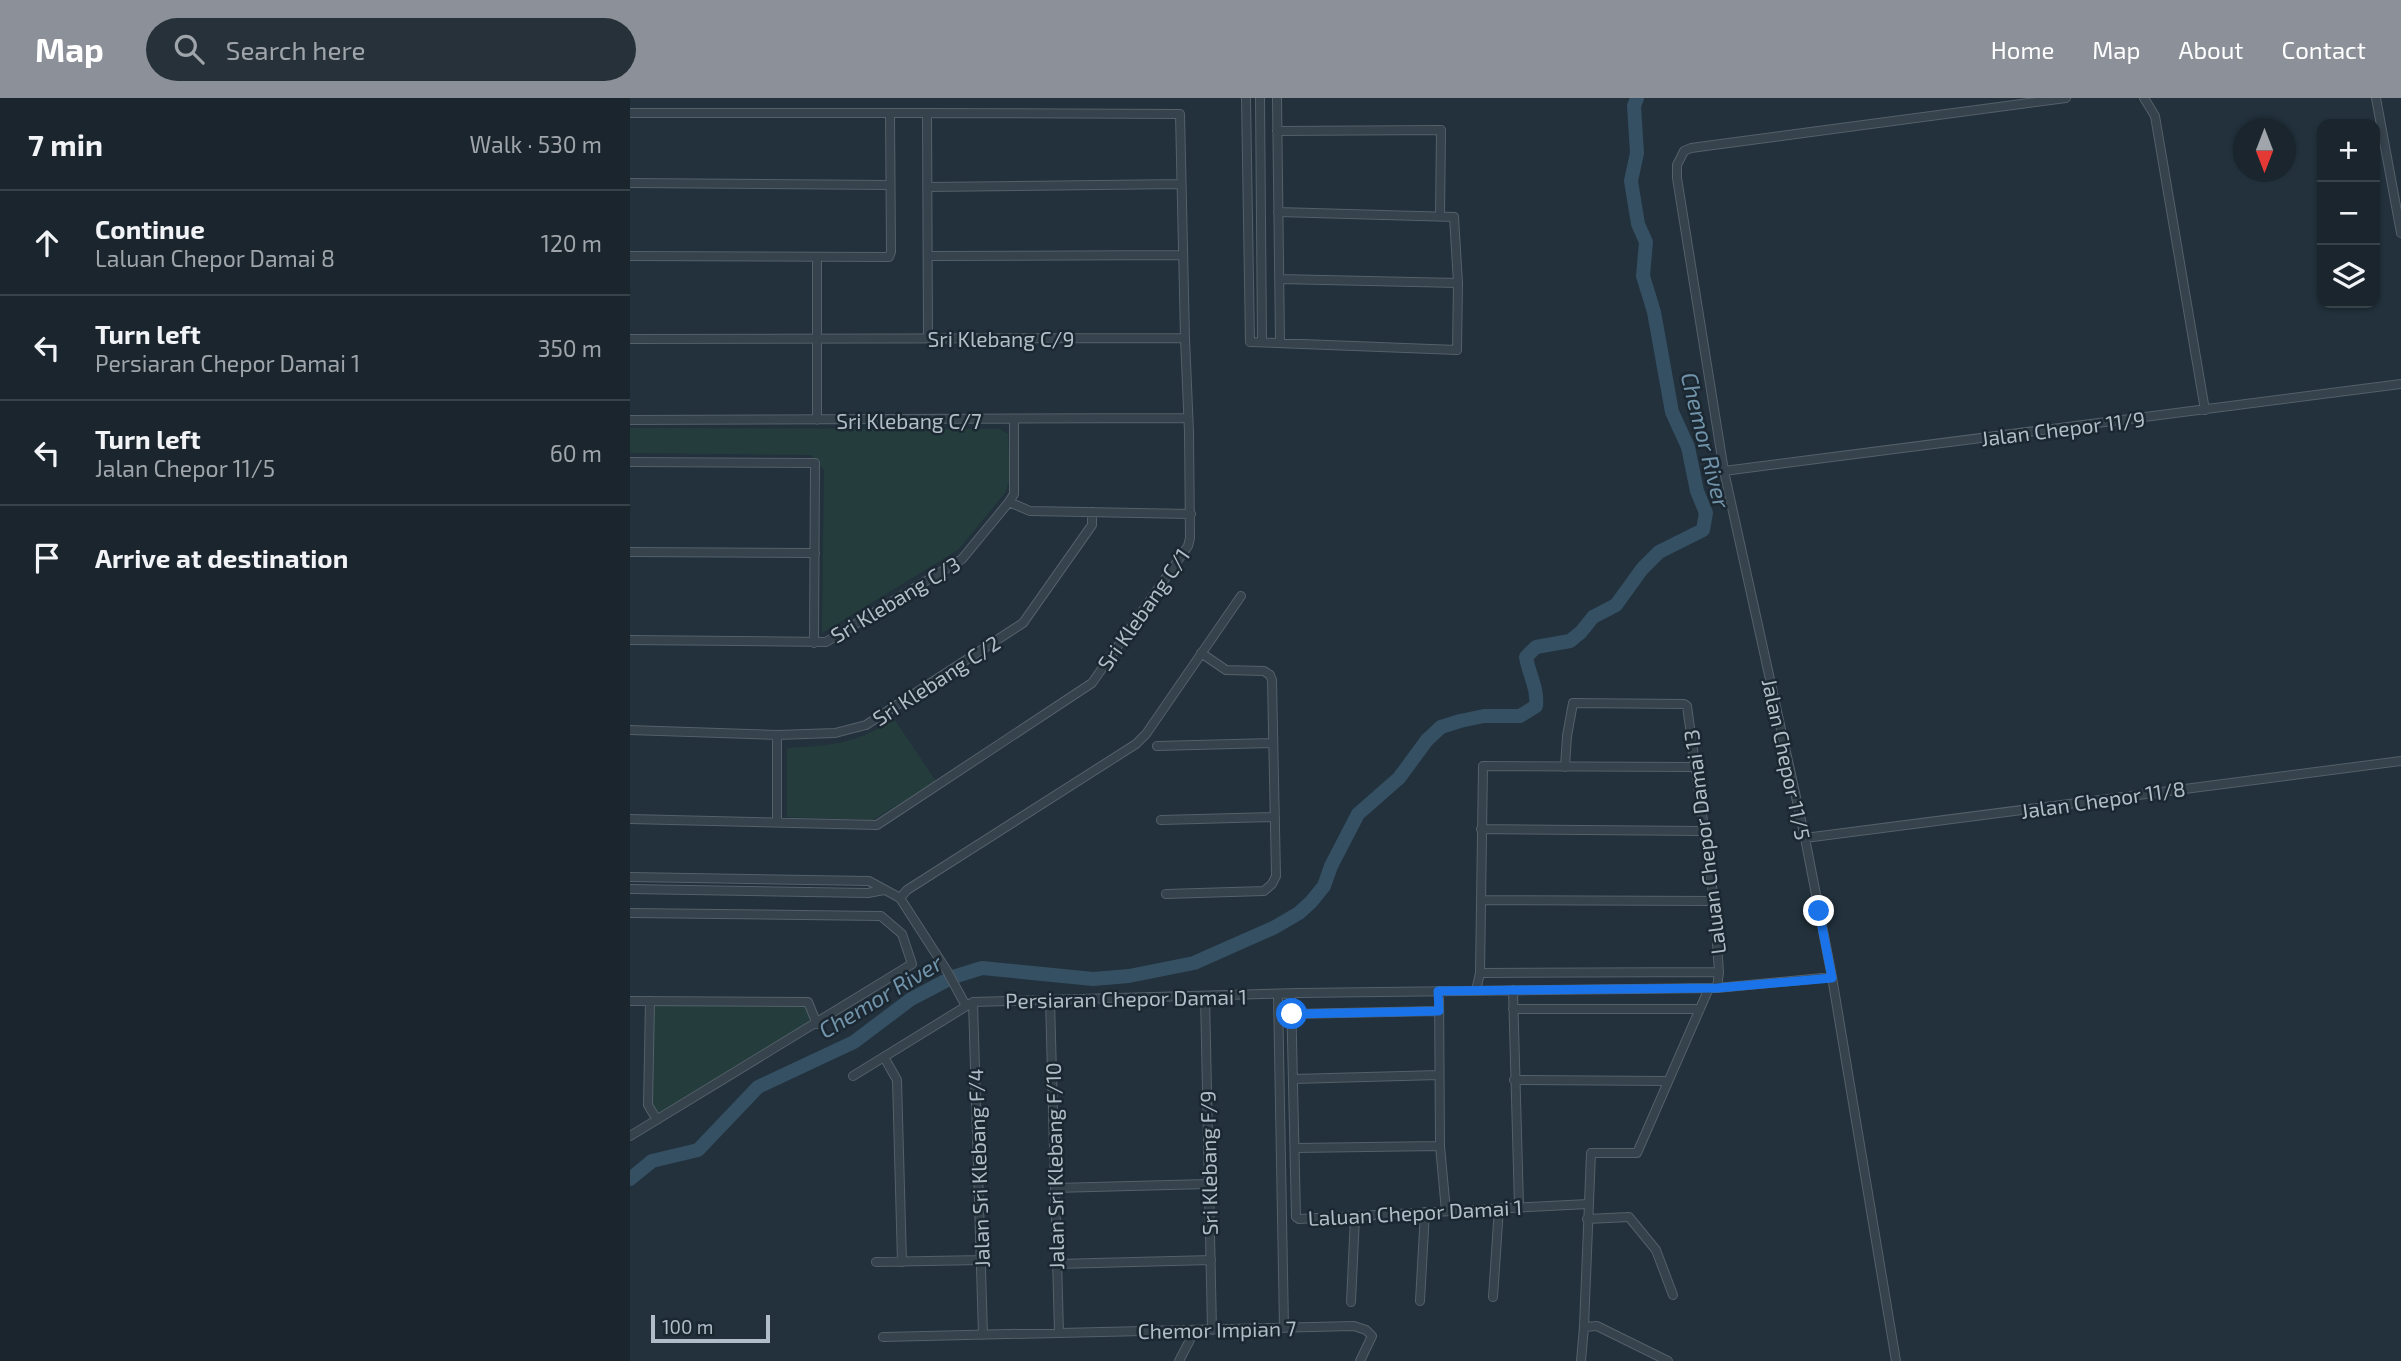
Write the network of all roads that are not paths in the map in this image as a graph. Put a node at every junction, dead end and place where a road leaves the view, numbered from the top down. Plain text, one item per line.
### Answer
1 (1246, 98) edge
2 (1260, 98) edge
3 (1277, 98) edge
4 (2066, 98) edge
5 (2144, 98) edge
6 (2376, 98) edge
7 (630, 113) edge
8 (890, 113) junction
9 (925, 113) dead end
10 (1277, 131) junction
11 (630, 183) edge
12 (890, 184) junction
13 (1181, 184) junction
14 (928, 187) junction
15 (1278, 212) junction
16 (1440, 216) junction
17 (2401, 233) edge
18 (630, 256) edge
19 (928, 256) junction
20 (1183, 256) junction
21 (817, 257) junction
22 (1279, 279) junction
23 (1458, 283) junction
24 (817, 338) junction
25 (928, 338) junction
26 (1185, 338) junction
27 (630, 339) edge
28 (1262, 342) junction
29 (1280, 343) junction
30 (2401, 384) edge
31 (2205, 411) junction
32 (1188, 418) junction
33 (630, 419) edge
34 (817, 420) junction
35 (1014, 420) junction
36 (630, 462) edge
37 (1724, 471) junction
38 (1009, 502) junction
39 (1092, 512) junction
40 (1191, 514) junction
41 (630, 552) edge
42 (814, 553) junction
43 (1241, 596) dead end
44 (630, 640) edge
45 (814, 643) junction
46 (1202, 653) junction
47 (630, 730) edge
48 (777, 735) junction
49 (1273, 743) junction
50 (1157, 746) dead end
51 (2401, 761) edge
52 (1695, 766) junction
53 (1565, 767) junction
54 (1275, 817) junction
55 (630, 819) edge
56 (1161, 820) dead end
57 (777, 822) junction
58 (1481, 829) junction
59 (1704, 831) junction
60 (1805, 838) junction
61 (630, 877) edge
62 (630, 888) edge
63 (884, 890) junction
64 (1166, 894) dead end
65 (900, 898) junction
66 (1481, 900) junction
67 (1714, 901) junction
68 (630, 913) edge
69 (1719, 972) junction
70 (1480, 973) junction
71 (1832, 978) junction
72 (1713, 988) junction
73 (1513, 990) junction
74 (1438, 991) junction
75 (1476, 991) junction
76 (1278, 994) junction
77 (1291, 994) junction
78 (1205, 996) junction
79 (1050, 1000) junction
80 (630, 1001) edge
81 (650, 1001) junction
82 (970, 1004) junction
83 (1513, 1009) junction
84 (1700, 1009) junction
85 (1439, 1011) junction
86 (1292, 1014) junction
87 (817, 1024) junction
88 (884, 1057) junction
89 (1439, 1075) junction
90 (853, 1076) dead end
91 (1293, 1079) junction
92 (1514, 1080) junction
93 (1668, 1081) junction
94 (657, 1119) junction
95 (630, 1136) edge
96 (1440, 1146) junction
97 (1295, 1148) junction
98 (1207, 1185) junction
99 (1055, 1188) junction
100 (1588, 1204) junction
101 (1519, 1206) junction
102 (1499, 1208) junction
103 (1446, 1211) junction
104 (1425, 1212) junction
105 (1355, 1217) junction
106 (1587, 1219) junction
107 (981, 1260) junction
108 (1211, 1260) junction
109 (876, 1262) dead end
110 (902, 1262) junction
111 (1057, 1264) junction
112 (1673, 1295) dead end
113 (1493, 1297) dead end
114 (1420, 1301) dead end
115 (1351, 1302) dead end
116 (1584, 1327) junction
117 (1284, 1328) junction
118 (1212, 1329) junction
119 (1059, 1333) junction
120 (983, 1335) junction
121 (1192, 1336) dead end
122 (883, 1338) dead end
123 (1179, 1361) edge
124 (1360, 1361) edge
125 (1581, 1361) edge
126 (1668, 1361) edge
127 (1896, 1361) edge

1 - 28 street
2 - 28 street
3 - 10 street
4 - 37 street, Jalan Chepor 11/5
5 - 31 street
6 - 17 street
7 - 8 street
8 - 9 street
8 - 12 street
10 - 15 street
10 - 16 street
11 - 12 street
12 - 21 street
13 - 14 street
13 - 14 street, Sri Klebang C/1
13 - 20 street, Sri Klebang C/1
14 - 19 street
15 - 16 street
15 - 22 street
16 - 23 street
18 - 21 street
19 - 20 street
19 - 25 street
20 - 26 street, Sri Klebang C/1
21 - 24 street
22 - 23 street
22 - 29 street
23 - 29 street
24 - 25 street, Sri Klebang C/9
24 - 27 street, Sri Klebang C/9
24 - 34 street
25 - 26 street, Sri Klebang C/9
26 - 32 street, Sri Klebang C/1
28 - 29 street
30 - 31 street, Jalan Chepor 11/9
31 - 37 street, Jalan Chepor 11/9
32 - 35 street, Sri Klebang C/7
32 - 40 street, Sri Klebang C/1
33 - 34 street, Sri Klebang C/7
34 - 35 street, Sri Klebang C/7
35 - 38 street
36 - 42 street
37 - 60 street, Jalan Chepor 11/5
38 - 39 street
38 - 45 street, Sri Klebang C/3
39 - 40 street
39 - 48 street, Sri Klebang C/2
40 - 57 street, Sri Klebang C/1
41 - 42 street
42 - 45 street
43 - 46 street
44 - 45 street, Sri Klebang C/3
46 - 49 street
46 - 65 street
47 - 48 street, Sri Klebang C/2
48 - 57 street
49 - 50 street
49 - 54 street
51 - 60 street, Jalan Chepor 11/8
52 - 53 street
52 - 53 street, Laluan Chepor Damai 13
52 - 59 street, Laluan Chepor Damai 13
53 - 58 street
54 - 56 street
54 - 64 street
55 - 57 street, Sri Klebang C/1
58 - 59 street
58 - 66 street
59 - 67 street, Laluan Chepor Damai 13
60 - 71 street, Jalan Chepor 11/5
61 - 63 street
62 - 63 street
63 - 65 street
65 - 82 street
66 - 67 street
66 - 70 street
67 - 69 street, Laluan Chepor Damai 13
68 - 87 street
69 - 70 street
69 - 72 street, Laluan Chepor Damai 13
70 - 75 street
71 - 72 street, Persiaran Chepor Damai 1
71 - 127 street, Jalan Chepor 11/5
72 - 73 street, Persiaran Chepor Damai 1
72 - 84 street
73 - 75 street, Persiaran Chepor Damai 1
73 - 83 street
74 - 75 street, Persiaran Chepor Damai 1
74 - 77 street, Persiaran Chepor Damai 1
74 - 85 street
76 - 77 street, Persiaran Chepor Damai 1
76 - 78 street, Persiaran Chepor Damai 1
76 - 117 street
77 - 86 street, Laluan Chepor Damai 1
78 - 79 street, Persiaran Chepor Damai 1
78 - 98 street, Sri Klebang F/9
79 - 82 street, Persiaran Chepor Damai 1
79 - 99 street, Jalan Sri Klebang F/10
80 - 81 street
81 - 87 street
81 - 94 street
82 - 88 street
82 - 107 street, Jalan Sri Klebang F/4
83 - 84 street
83 - 92 street
84 - 93 street
85 - 86 street
85 - 89 street
86 - 91 street, Laluan Chepor Damai 1
87 - 94 street
88 - 90 street
88 - 110 street
89 - 91 street
89 - 96 street
91 - 97 street, Laluan Chepor Damai 1
92 - 93 street
92 - 101 street
93 - 100 street
94 - 95 street
96 - 97 street
96 - 103 street
97 - 105 street, Laluan Chepor Damai 1
98 - 99 street
98 - 108 street, Sri Klebang F/9
99 - 111 street, Jalan Sri Klebang F/10
100 - 101 street, Laluan Chepor Damai 1
100 - 106 street
101 - 102 street, Laluan Chepor Damai 1
102 - 103 street, Laluan Chepor Damai 1
102 - 113 street
103 - 104 street, Laluan Chepor Damai 1
104 - 105 street, Laluan Chepor Damai 1
104 - 114 street
105 - 115 street
106 - 112 street
106 - 116 street
107 - 110 street
107 - 120 street, Jalan Sri Klebang F/4
108 - 111 street
108 - 118 street, Sri Klebang F/9
109 - 110 street
111 - 119 street, Jalan Sri Klebang F/10
116 - 125 street
116 - 126 street
117 - 118 street, Chemor Impian 7
117 - 124 street, Chemor Impian 7
118 - 119 street, Chemor Impian 7
119 - 120 street, Chemor Impian 7
120 - 122 street, Chemor Impian 7
121 - 123 street

